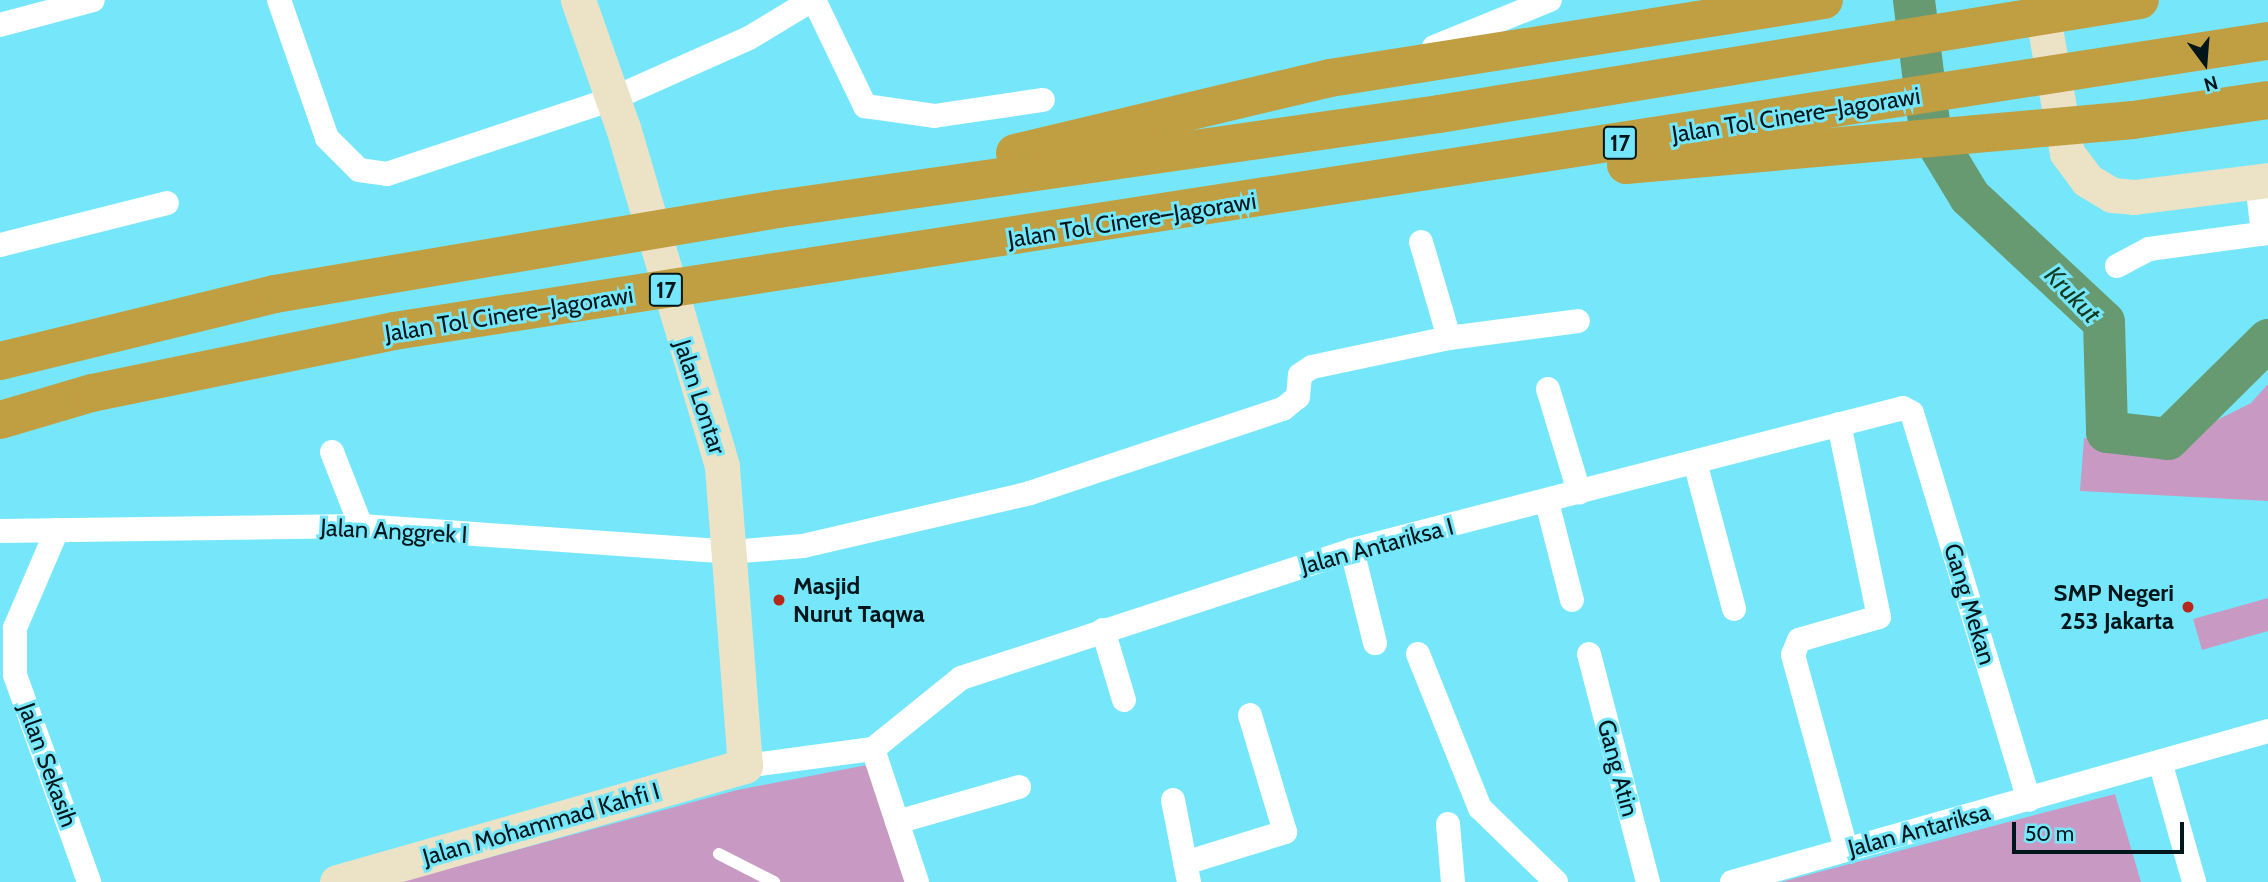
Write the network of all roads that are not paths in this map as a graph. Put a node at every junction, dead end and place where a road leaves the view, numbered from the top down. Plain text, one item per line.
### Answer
1 (93, 0) edge
2 (279, 0) edge
3 (578, 0) edge
4 (813, 0) edge
5 (1550, 0) edge
6 (1768, 0) edge
7 (1824, 0) edge
8 (2040, 0) edge
9 (2140, 0) edge
10 (1690, 19) junction
11 (0, 25) edge
12 (2268, 41) edge
13 (1434, 47) dead end
14 (612, 99) junction
15 (1043, 100) dead end
16 (2268, 100) edge
17 (2262, 181) edge
18 (1338, 188) junction
19 (167, 203) dead end
20 (778, 209) junction
21 (2265, 233) edge
22 (1421, 242) dead end
23 (0, 246) edge
24 (2117, 266) dead end
25 (1578, 321) dead end
26 (1449, 338) junction
27 (0, 361) edge
28 (1548, 389) dead end
29 (1909, 409) joint
30 (0, 420) edge
31 (1839, 424) junction
32 (332, 452) dead end
33 (1695, 462) junction
34 (1580, 492) junction
35 (1547, 502) junction
36 (361, 526) junction
37 (57, 530) junction
38 (0, 531) edge
39 (1352, 550) junction
40 (730, 552) junction
41 (1572, 600) dead end
42 (1734, 609) dead end
43 (1103, 630) junction
44 (1375, 643) dead end
45 (1418, 653) dead end
46 (1589, 654) dead end
47 (1124, 700) dead end
48 (1251, 715) dead end
49 (2268, 731) edge
50 (873, 749) junction
51 (2161, 765) junction
52 (745, 766) junction
53 (1020, 786) dead end
54 (1173, 800) dead end
55 (2029, 800) junction
56 (897, 822) junction
57 (1448, 824) dead end
58 (1846, 849) junction
59 (719, 854) dead end
60 (1187, 872) edge
61 (89, 882) edge
62 (337, 882) edge
63 (774, 882) edge
64 (917, 882) edge
65 (1453, 882) edge
66 (1556, 882) edge
67 (1648, 882) edge
68 (1732, 882) edge
69 (2194, 882) edge

1 - 11 street
2 - 14 street
3 - 14 street, Jalan Lontar
4 - 14 street
4 - 15 street
5 - 13 street
6 - 10 highway
7 - 10 highway
8 - 17 street
9 - 20 highway, 17
10 - 20 highway
12 - 18 highway, Jalan Tol Cinere–Jagorawi / 17
14 - 40 street, Jalan Lontar
16 - 18 highway
17 - 21 street
18 - 30 highway, Jalan Tol Cinere–Jagorawi / 17
19 - 23 street
20 - 27 highway, 17
21 - 24 street
22 - 26 street
25 - 26 street
26 - 40 street, Jalan Anggrek I
28 - 34 street
29 - 31 street, Jalan Antariksa I
29 - 55 street, Gang Mekan
31 - 33 street, Jalan Antariksa I
31 - 58 street
32 - 36 street
33 - 34 street, Jalan Antariksa I
33 - 42 street
34 - 35 street, Jalan Antariksa I
35 - 39 street, Jalan Antariksa I
35 - 41 street
36 - 37 street, Jalan Anggrek I
36 - 40 street, Jalan Anggrek I
37 - 38 street, Jalan Anggrek I
37 - 61 street, Jalan Sekasih
39 - 43 street, Jalan Antariksa I
39 - 44 street
40 - 52 street, Jalan Lontar
43 - 47 street
43 - 50 street, Jalan Antariksa I
45 - 66 street
46 - 67 street, Gang Atin
48 - 60 street
49 - 51 street, Jalan Antariksa
50 - 52 street
50 - 56 street
51 - 55 street, Jalan Antariksa
51 - 69 street
52 - 62 street, Jalan Mohammad Kahfi I
53 - 56 street
54 - 60 street
55 - 58 street, Jalan Antariksa
56 - 64 street
57 - 65 street
58 - 68 street, Jalan Antariksa
59 - 63 lane

